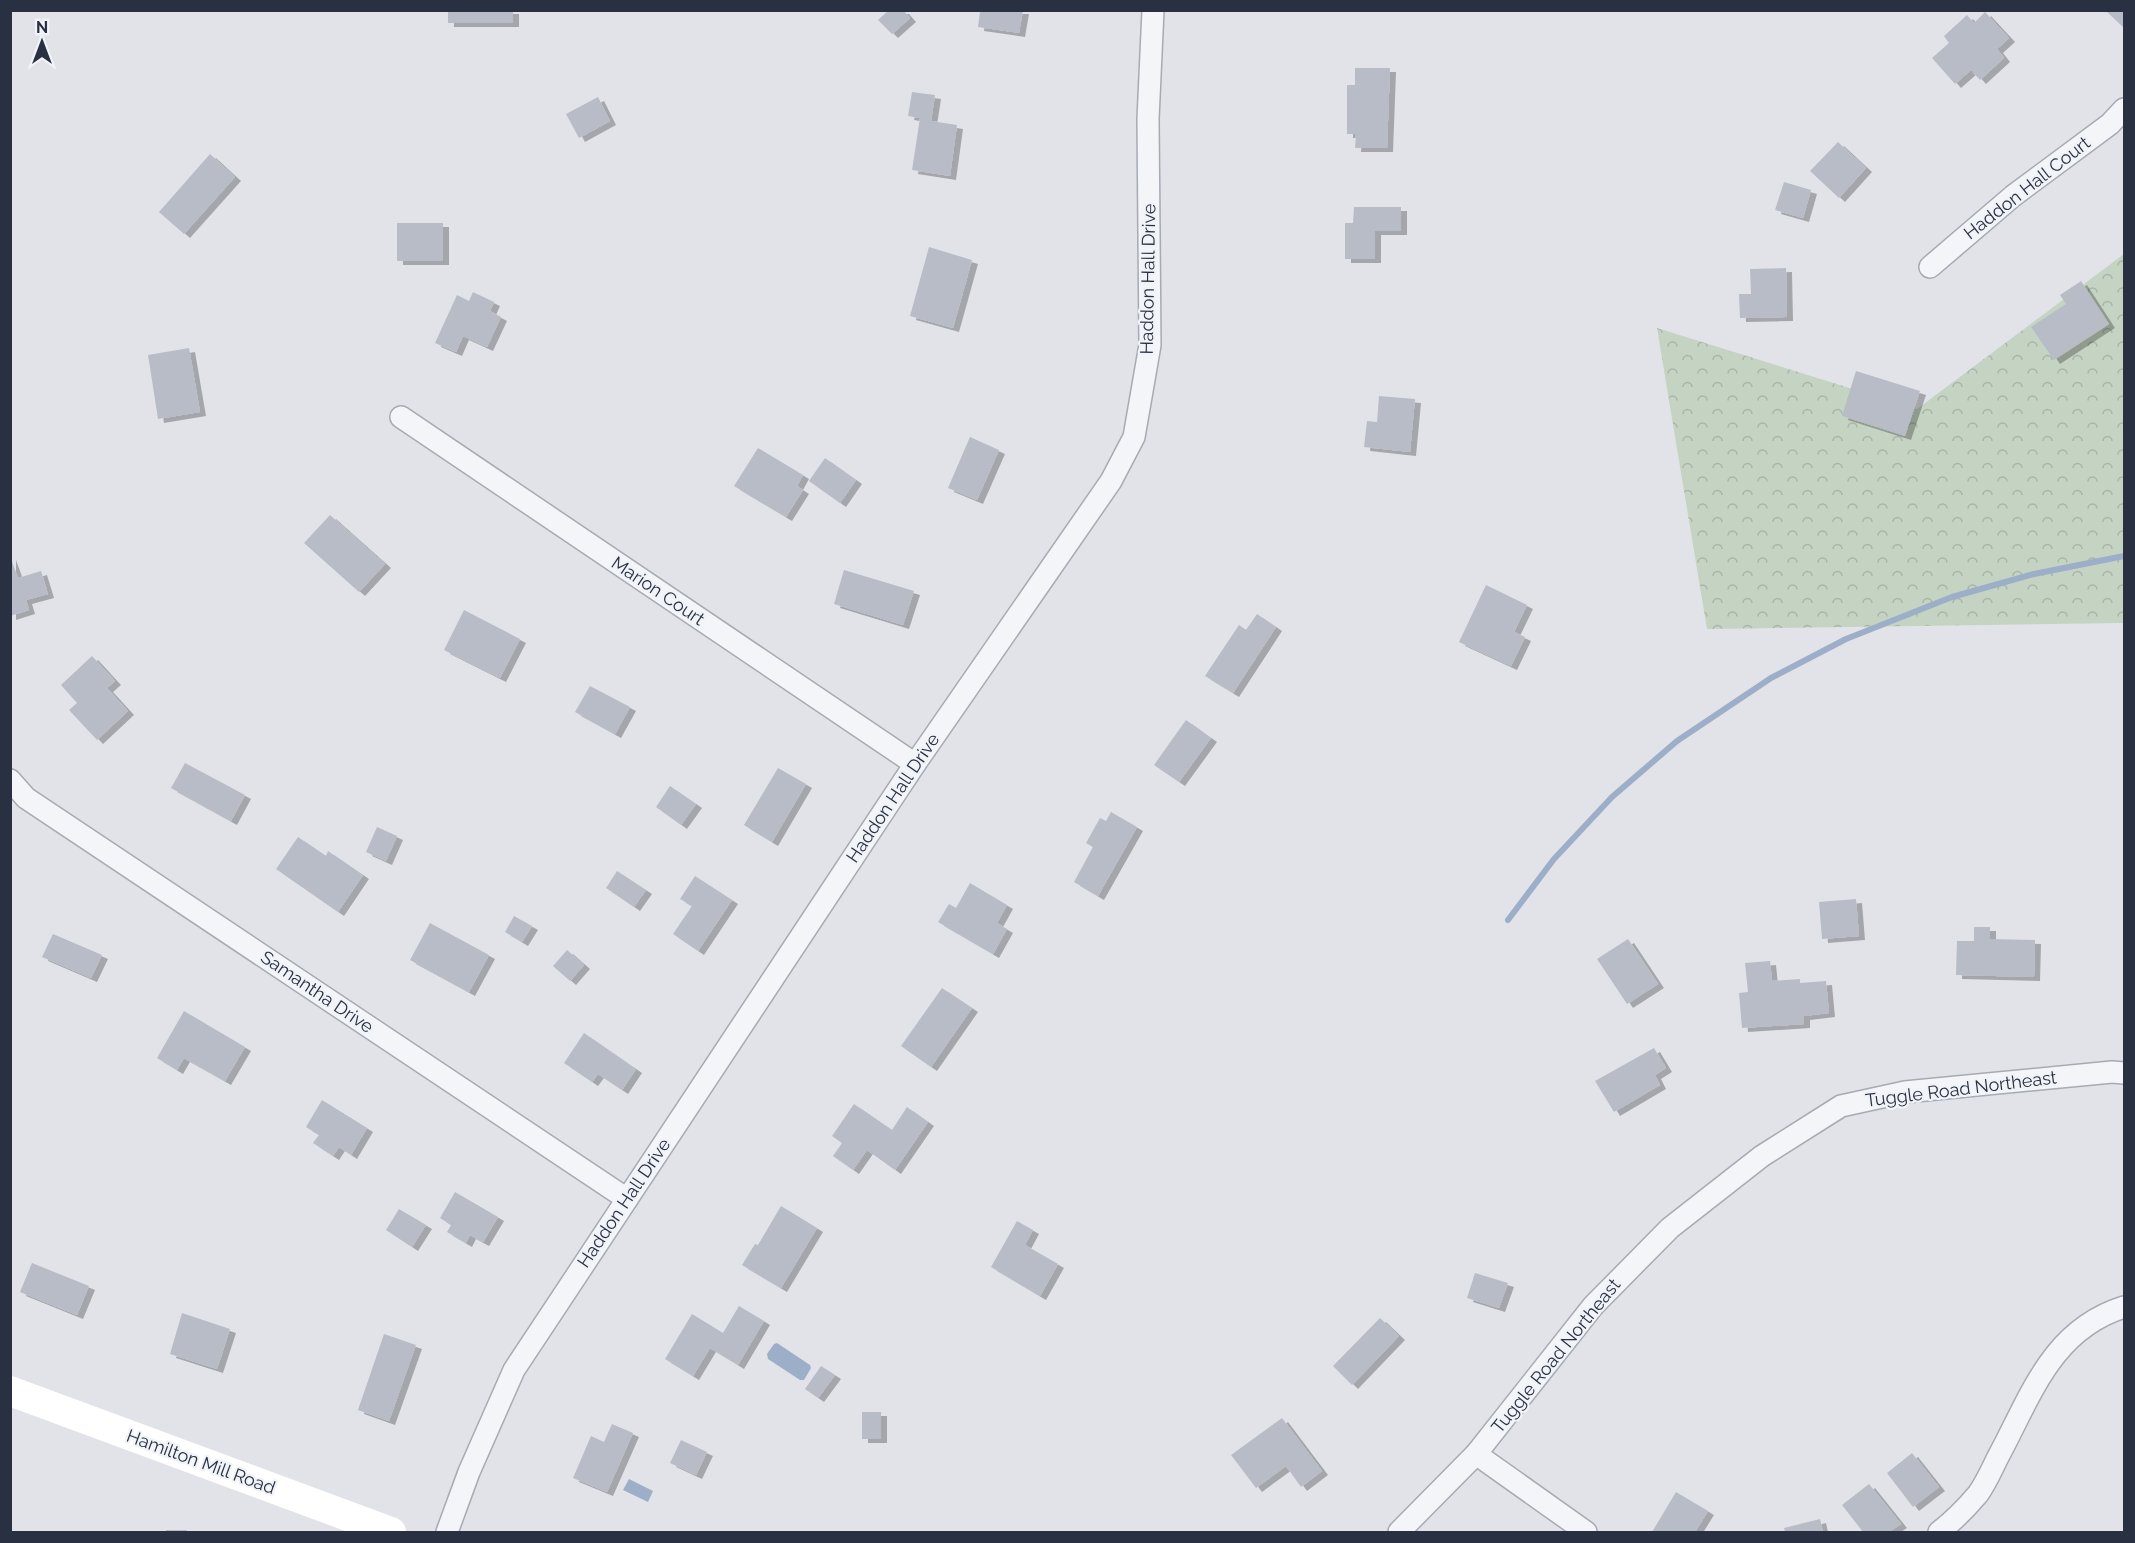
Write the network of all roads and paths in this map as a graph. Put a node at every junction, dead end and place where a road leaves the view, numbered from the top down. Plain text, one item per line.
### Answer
1 (1153, 10) edge
2 (2124, 109) edge
3 (1930, 267) dead end
4 (401, 417) dead end
5 (915, 764) junction
6 (10, 780) edge
7 (2124, 1073) edge
8 (627, 1199) junction
9 (2124, 1307) edge
10 (10, 1391) edge
11 (1476, 1454) junction
12 (391, 1533) edge
13 (447, 1533) edge
14 (1399, 1533) edge
15 (1586, 1533) edge
16 (1939, 1533) edge

1 - 5 street, Haddon Hall Drive
2 - 3 street, Haddon Hall Court
4 - 5 street, Marion Court
5 - 8 street, Haddon Hall Drive
6 - 8 street, Samantha Drive
7 - 11 street, Tuggle Road Northeast
8 - 13 street, Haddon Hall Drive
9 - 16 street
10 - 12 main road, Hamilton Mill Road
11 - 14 street, Tuggle Road Northeast
11 - 15 street

